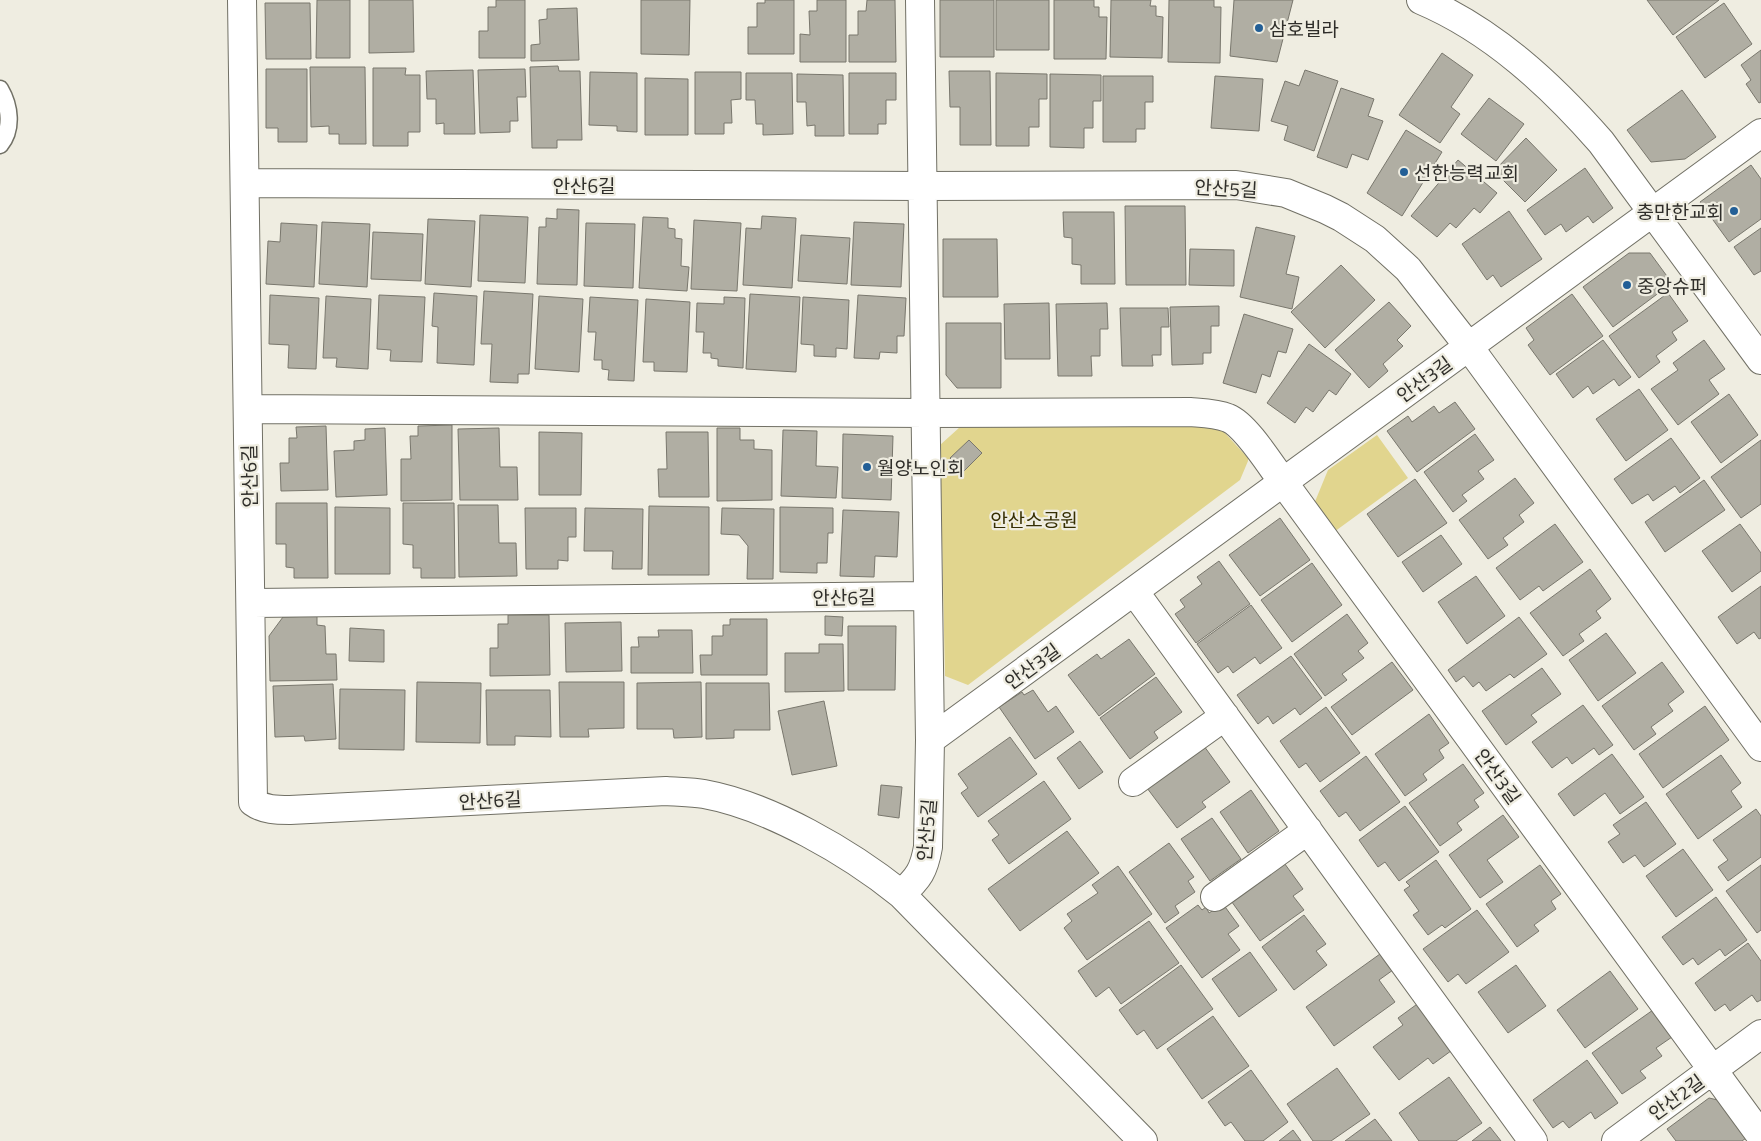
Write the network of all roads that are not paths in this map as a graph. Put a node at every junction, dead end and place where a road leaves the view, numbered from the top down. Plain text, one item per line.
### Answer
1 (242, 0) edge
2 (920, 0) edge
3 (1421, 0) edge
4 (0, 89) edge
5 (1761, 133) edge
6 (0, 145) edge
7 (245, 183) junction
8 (922, 186) junction
9 (1653, 212) junction
10 (1468, 347) junction
11 (1761, 360) edge
12 (248, 409) junction
13 (926, 413) junction
14 (1283, 482) junction
15 (1134, 591) junction
16 (928, 596) junction
17 (251, 604) junction
18 (1225, 716) junction
19 (930, 740) junction
20 (1761, 747) edge
21 (1133, 782) dead end
22 (1308, 830) junction
23 (902, 894) junction
24 (1215, 897) dead end
25 (1761, 1034) edge
26 (1712, 1070) junction
27 (1761, 1136) edge
28 (1143, 1141) edge
29 (1533, 1141) edge
30 (1616, 1141) edge

1 - 7 street, 안산6길
2 - 8 street, 안산5길
3 - 9 street
4 - 6 lane
5 - 9 street, 안산3길
7 - 8 street, 안산6길
7 - 12 street, 안산6길
8 - 10 street, 안산5길
8 - 13 street, 안산5길
9 - 10 street, 안산3길
9 - 11 street
10 - 14 street, 안산3길
10 - 20 street, 안산3길
12 - 13 street
12 - 17 street, 안산6길
13 - 14 street
13 - 16 street, 안산5길
14 - 15 street, 안산3길
14 - 26 street, 안산3길
15 - 18 street
15 - 19 street, 안산3길
16 - 17 street, 안산6길
16 - 19 street, 안산5길
17 - 23 street, 안산6길
18 - 21 street
18 - 22 street
19 - 23 street, 안산5길
22 - 24 street
22 - 29 street
23 - 28 street
25 - 26 street, 안산2길
26 - 27 street, 안산2길
26 - 30 street, 안산2길

